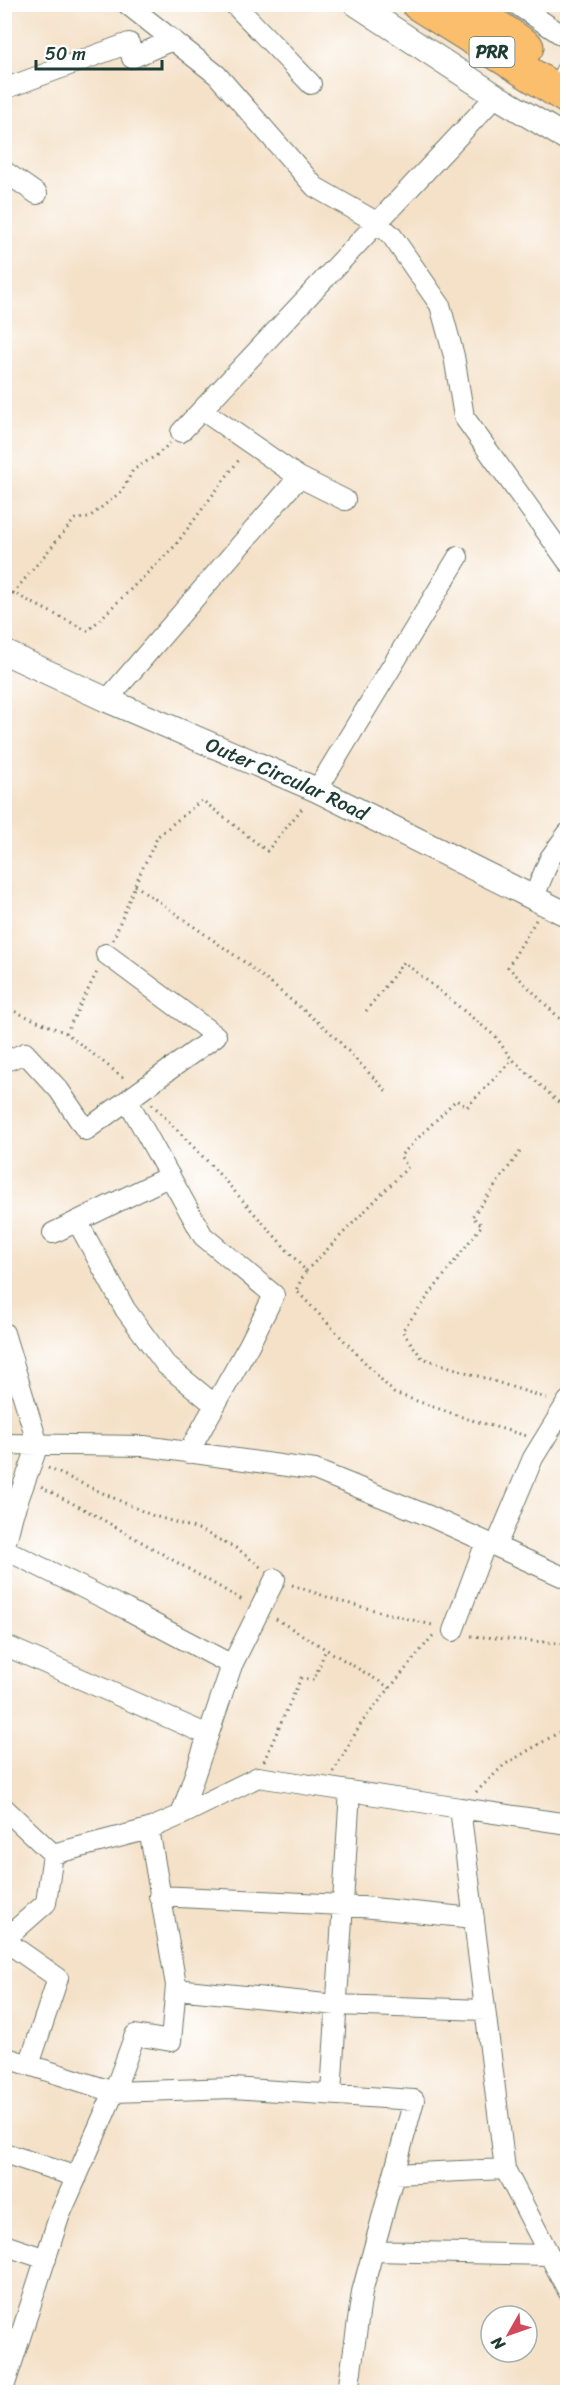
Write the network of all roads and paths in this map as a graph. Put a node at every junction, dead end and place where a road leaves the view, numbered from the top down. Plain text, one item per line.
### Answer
1 (127, 4) edge
2 (234, 4) edge
3 (356, 4) edge
4 (418, 4) edge
5 (464, 4) edge
6 (507, 12) edge
7 (567, 39) edge
8 (172, 40) junction
9 (567, 78) edge
10 (311, 84) dead end
11 (4, 89) edge
12 (496, 96) junction
13 (567, 139) edge
14 (4, 171) edge
15 (37, 194) dead end
16 (378, 223) junction
17 (202, 410) junction
18 (181, 432) joint
19 (251, 444) junction
20 (299, 477) junction
21 (345, 500) dead end
22 (458, 557) dead end
23 (567, 562) edge
24 (13, 593) junction
25 (4, 603) edge
26 (4, 652) edge
27 (107, 700) junction
28 (317, 790) junction
29 (567, 833) edge
30 (135, 885) junction
31 (539, 902) junction
32 (567, 915) edge
33 (106, 954) junction
34 (4, 1007) edge
35 (366, 1011) dead end
36 (567, 1027) edge
37 (66, 1033) junction
38 (513, 1059) junction
39 (4, 1062) edge
40 (389, 1094) dead end
41 (134, 1097) junction
42 (567, 1111) edge
43 (520, 1152) dead end
44 (170, 1176) junction
45 (77, 1221) junction
46 (52, 1233) dead end
47 (306, 1271) junction
48 (4, 1333) edge
49 (566, 1403) edge
50 (215, 1405) junction
51 (544, 1440) junction
52 (4, 1444) edge
53 (188, 1453) junction
54 (32, 1462) junction
55 (491, 1544) junction
56 (5, 1550) edge
57 (275, 1579) junction
58 (567, 1579) edge
59 (259, 1610) junction
60 (453, 1631) joint
61 (567, 1644) edge
62 (4, 1645) edge
63 (326, 1649) junction
64 (232, 1665) junction
65 (390, 1688) junction
66 (567, 1727) edge
67 (208, 1734) junction
68 (258, 1777) junction
69 (324, 1787) junction
70 (350, 1791) junction
71 (4, 1808) edge
72 (460, 1808) junction
73 (181, 1815) junction
74 (567, 1824) edge
75 (149, 1829) junction
76 (53, 1854) junction
77 (159, 1896) junction
78 (342, 1905) junction
79 (474, 1918) junction
80 (4, 1940) edge
81 (176, 1989) junction
82 (336, 2004) junction
83 (485, 2010) junction
84 (4, 2056) edge
85 (29, 2064) junction
86 (114, 2092) junction
87 (331, 2094) junction
88 (4, 2153) edge
89 (505, 2169) junction
90 (394, 2174) junction
91 (77, 2177) junction
92 (4, 2245) edge
93 (373, 2251) junction
94 (549, 2255) junction
95 (46, 2259) junction
96 (567, 2291) edge
97 (4, 2387) edge
98 (348, 2392) edge

1 - 8 street
2 - 10 street
3 - 12 street
4 - 9 highway, PRR
5 - 6 highway, PRR
6 - 7 street
6 - 9 highway, PRR
8 - 11 street
8 - 16 street
12 - 13 street
12 - 16 street
14 - 15 street
16 - 17 street
16 - 23 street
17 - 18 street
17 - 19 street
18 - 24 path
19 - 20 street
19 - 24 path
20 - 21 street
20 - 27 street
22 - 28 street
24 - 25 path
26 - 27 street, Outer Circular Road
27 - 28 street, Outer Circular Road
28 - 30 path
28 - 31 street, Outer Circular Road
29 - 31 street
30 - 33 path
30 - 40 path
31 - 32 street, Outer Circular Road
31 - 36 path
33 - 37 path
33 - 41 street
34 - 37 path
35 - 38 path
37 - 41 path
38 - 42 path
38 - 47 path
39 - 41 street
41 - 44 street
41 - 47 path
43 - 49 path
44 - 45 street
44 - 50 street
45 - 46 street
45 - 50 street
47 - 51 path
48 - 54 street
49 - 51 street
50 - 53 street
51 - 55 street
52 - 54 street
53 - 54 street
53 - 55 street
54 - 56 street
54 - 57 path
54 - 59 path
55 - 58 street
55 - 60 street
56 - 64 street
57 - 59 street
57 - 65 path
59 - 63 path
59 - 64 street
60 - 61 path
62 - 67 street
63 - 65 path
63 - 68 path
64 - 67 street
65 - 69 path
66 - 72 path
67 - 73 street
68 - 69 street
68 - 73 street
69 - 70 street
70 - 72 street
70 - 78 street
71 - 76 street
72 - 74 street
72 - 79 street
73 - 75 street
75 - 76 street
75 - 77 street
76 - 80 street
77 - 78 street
77 - 81 street
78 - 79 street
78 - 82 street
79 - 83 street
80 - 85 street
81 - 82 street
81 - 86 street
82 - 83 street
82 - 87 street
83 - 89 street
84 - 85 street
85 - 86 street
86 - 87 street
86 - 91 street
87 - 90 street
88 - 91 street
89 - 90 street
89 - 94 street
90 - 93 street
91 - 95 street
92 - 95 street
93 - 94 street
93 - 98 street
94 - 96 street
95 - 97 street

